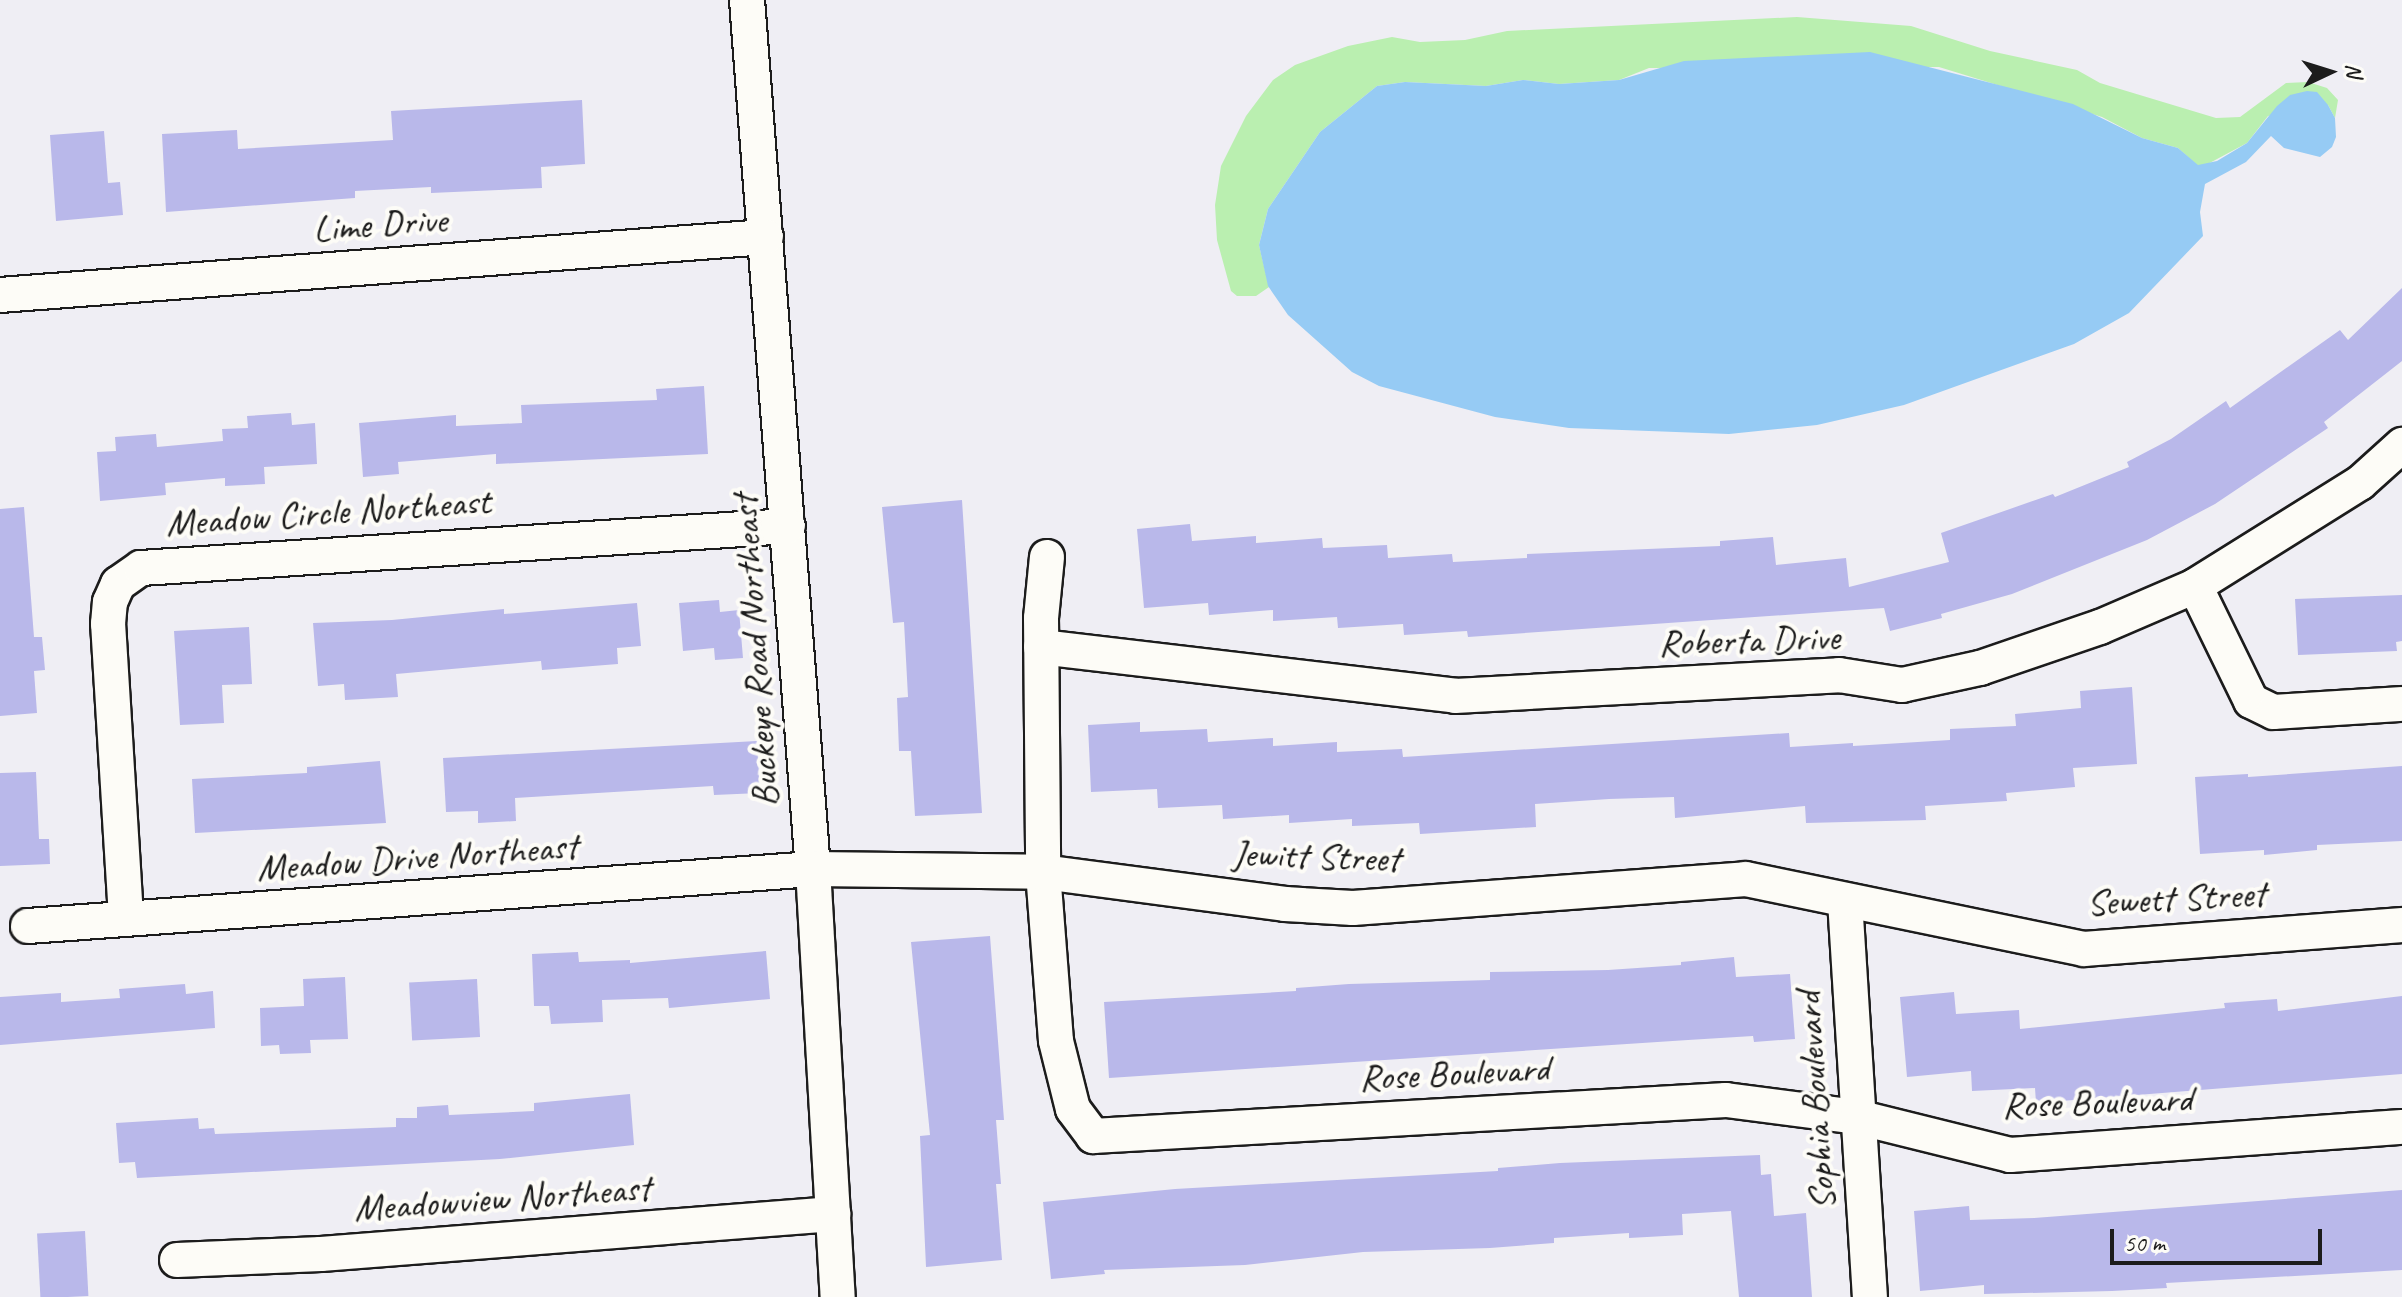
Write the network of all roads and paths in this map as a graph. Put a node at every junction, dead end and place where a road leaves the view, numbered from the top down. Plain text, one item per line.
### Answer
1 (747, 0) edge
2 (766, 237) junction
3 (0, 295) edge
4 (2402, 445) edge
5 (788, 526) junction
6 (1047, 557) dead end
7 (2195, 586) junction
8 (1041, 647) junction
9 (2402, 704) edge
10 (813, 869) junction
11 (1043, 872) junction
12 (1830, 898) junction
13 (126, 917) junction
14 (2402, 925) edge
15 (28, 926) dead end
16 (1857, 1117) junction
17 (2402, 1127) edge
18 (833, 1214) junction
19 (177, 1260) dead end
20 (838, 1297) edge
21 (1870, 1297) edge

1 - 2 street, Buckeye Road Northeast
2 - 3 street, Lime Drive
2 - 5 street, Buckeye Road Northeast
4 - 7 street, Roberta Drive
5 - 10 street, Buckeye Road Northeast
5 - 13 street, Meadow Circle Northeast
6 - 8 street, Rose Boulevard
7 - 8 street, Roberta Drive
7 - 9 street
8 - 11 street, Rose Boulevard
10 - 11 street, Jewitt Street
10 - 13 street, Meadow Drive Northeast
10 - 18 street, Buckeye Road Northeast
11 - 12 street, Jewitt Street
11 - 16 street, Rose Boulevard
12 - 14 street, Sewett Street
12 - 16 street, Sophia Boulevard
13 - 15 street, Meadow Drive Northeast
16 - 17 street, Rose Boulevard
16 - 21 street, Sophia Boulevard
18 - 19 street, Meadowview Northeast
18 - 20 street, Buckeye Road Northeast

